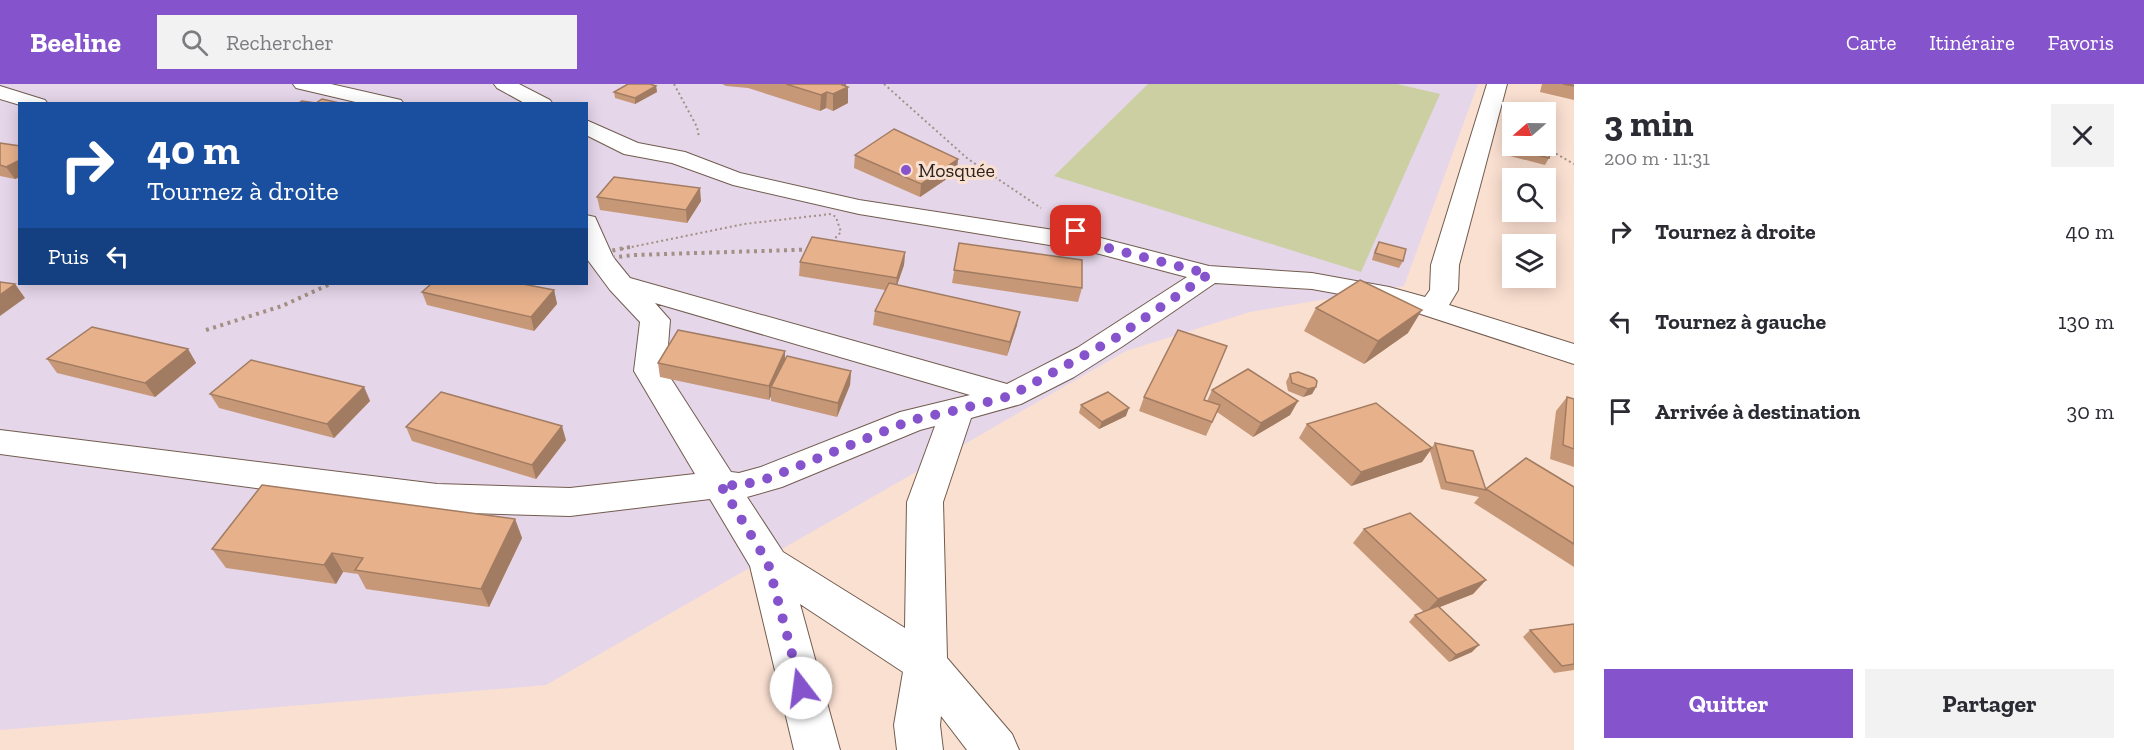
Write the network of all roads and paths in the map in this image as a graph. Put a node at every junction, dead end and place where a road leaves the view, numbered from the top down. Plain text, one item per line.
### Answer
1 (303, 84) edge
2 (504, 84) edge
3 (674, 84) edge
4 (884, 84) edge
5 (1497, 84) edge
6 (0, 92) edge
7 (32, 102) edge
8 (385, 102) edge
9 (539, 102) edge
10 (588, 127) edge
11 (699, 138) dead end
12 (632, 149) junction
13 (588, 150) edge
14 (1556, 154) edge
15 (1574, 164) edge
16 (1045, 211) dead end
17 (588, 228) edge
18 (602, 272) edge
19 (1209, 274) junction
20 (328, 285) edge
21 (1433, 308) junction
22 (206, 330) dead end
23 (1574, 354) edge
24 (1010, 396) junction
25 (957, 410) junction
26 (0, 442) edge
27 (720, 484) junction
28 (768, 563) junction
29 (927, 664) junction
30 (817, 750) edge
31 (920, 750) edge
32 (996, 750) edge

1 - 8 street
2 - 9 street
3 - 11 path
4 - 16 path
5 - 21 street
6 - 7 street
10 - 12 street
12 - 13 street
12 - 19 street
14 - 15 path
17 - 18 street
18 - 18 path
18 - 24 street
18 - 27 street
19 - 21 street
19 - 24 street
20 - 22 path
21 - 23 street
24 - 25 street
25 - 27 street
25 - 29 street
26 - 27 street
27 - 28 street
28 - 29 street
28 - 30 street
29 - 31 street
29 - 32 street

